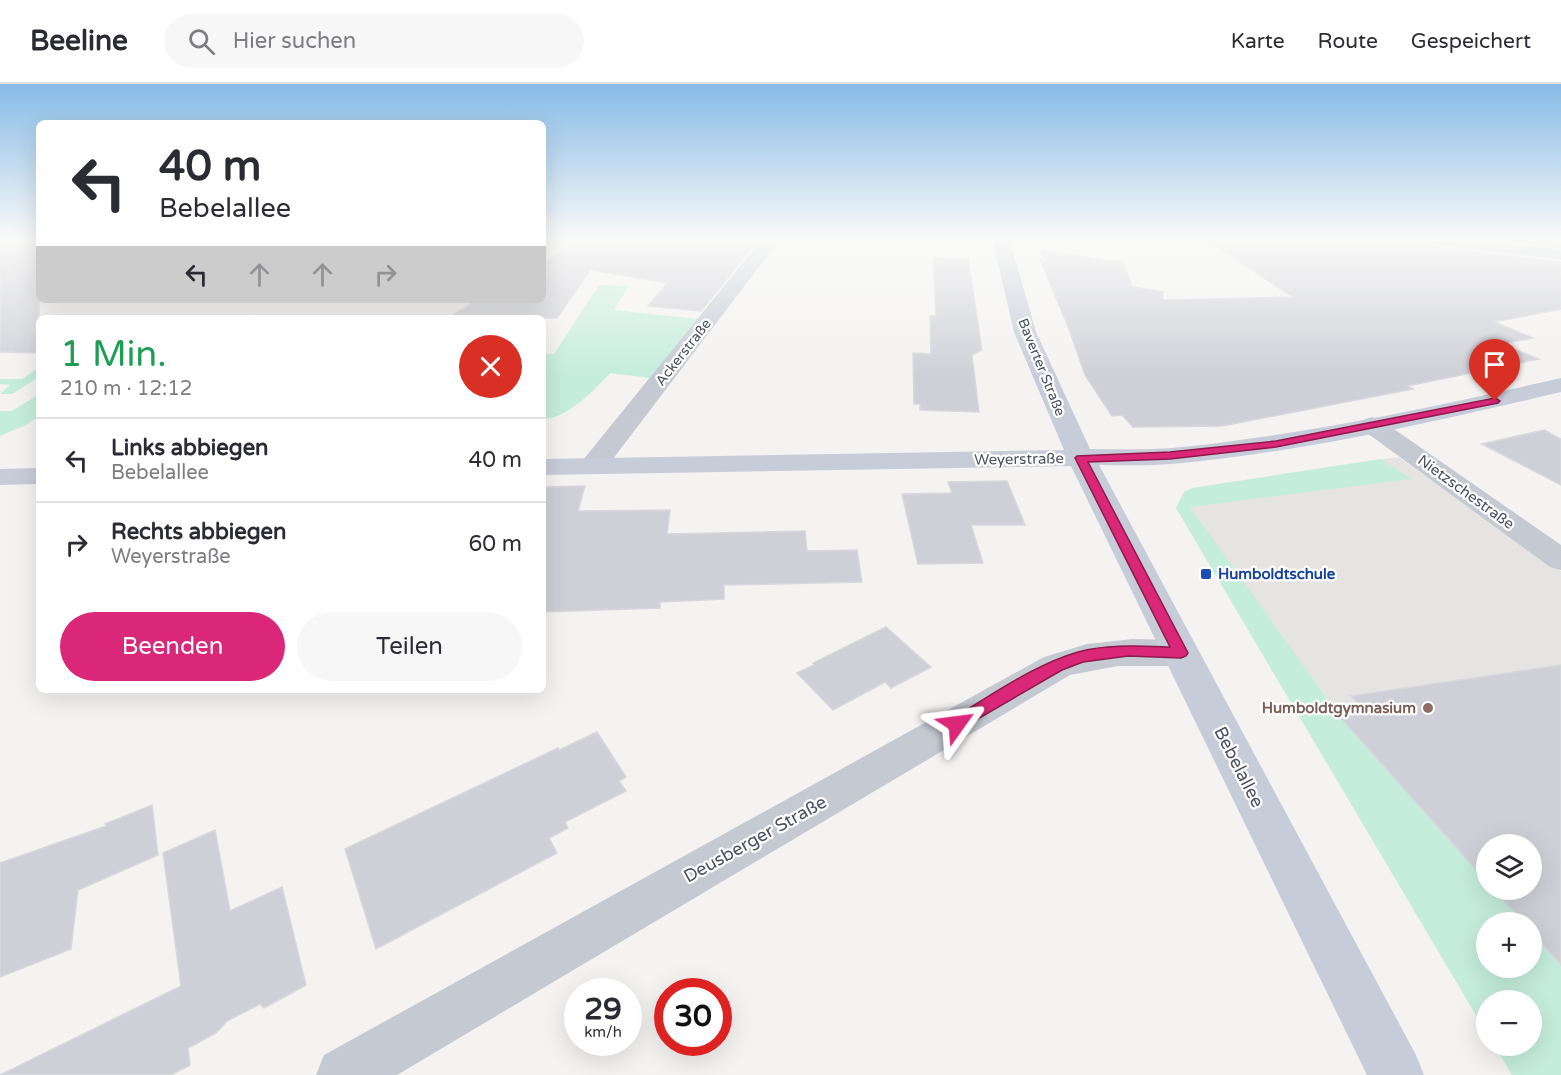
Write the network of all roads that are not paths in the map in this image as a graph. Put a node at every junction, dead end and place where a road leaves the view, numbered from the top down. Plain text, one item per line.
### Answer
1 (736, 284) edge
2 (1013, 284) edge
3 (1561, 385) edge
4 (1372, 424) junction
5 (1081, 458) junction
6 (593, 466) junction
7 (546, 467) edge
8 (36, 476) edge
9 (0, 477) edge
10 (1561, 560) edge
11 (1181, 653) junction
12 (344, 1075) edge
13 (1396, 1075) edge

1 - 6 street, Ackerstraße
2 - 5 main road, Baverter Straße
3 - 4 main road, Weyerstraße
4 - 5 main road, Weyerstraße
4 - 10 street, Nietzschestraße
5 - 6 main road, Weyerstraße
5 - 11 main road, Bebelallee
6 - 7 main road, Weyerstraße
8 - 9 main road
11 - 12 street, Deusberger Straße
11 - 13 main road, Bebelallee

